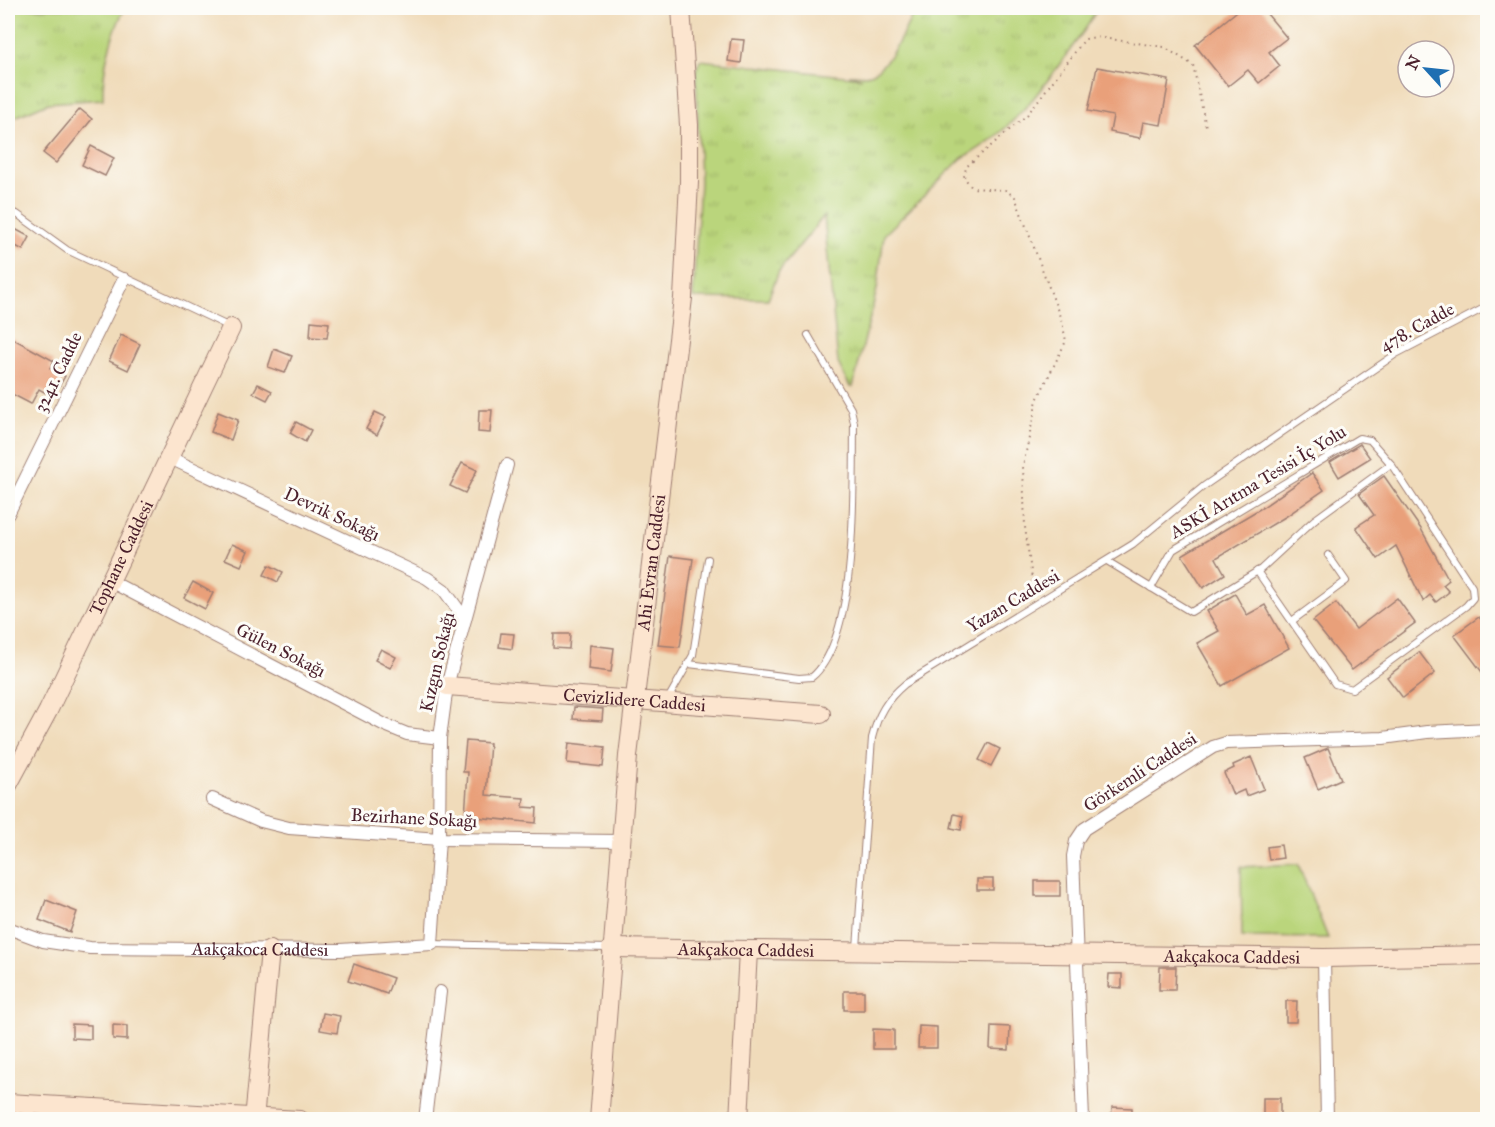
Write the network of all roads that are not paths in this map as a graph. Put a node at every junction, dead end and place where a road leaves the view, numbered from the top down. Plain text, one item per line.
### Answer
1 (681, 8) edge
2 (8, 212) edge
3 (124, 279) junction
4 (1488, 306) edge
5 (231, 328) joint
6 (808, 335) dead end
7 (1363, 376) joint
8 (170, 458) junction
9 (1391, 464) junction
10 (507, 465) dead end
11 (8, 514) edge
12 (1328, 555) dead end
13 (708, 559) dead end
14 (1107, 561) junction
15 (1257, 571) junction
16 (110, 581) junction
17 (1151, 588) junction
18 (465, 619) junction
19 (1292, 621) junction
20 (689, 664) junction
21 (447, 686) junction
22 (635, 700) junction
23 (667, 702) junction
24 (821, 714) dead end
25 (1488, 729) edge
26 (440, 738) junction
27 (8, 785) edge
28 (212, 799) dead end
29 (439, 838) junction
30 (621, 841) junction
31 (8, 928) edge
32 (432, 944) junction
33 (611, 948) junction
34 (270, 950) junction
35 (748, 951) junction
36 (857, 953) junction
37 (1076, 954) junction
38 (1488, 955) edge
39 (1323, 958) junction
40 (440, 992) dead end
41 (8, 1103) edge
42 (96, 1114) edge
43 (254, 1118) edge
44 (300, 1119) edge
45 (425, 1119) edge
46 (599, 1119) edge
47 (739, 1119) edge
48 (1083, 1119) edge
49 (1327, 1119) edge

1 - 22 street, Ahi Evran Caddesi
2 - 3 lane
3 - 5 lane
3 - 11 street, 3241. Cadde
4 - 7 lane, 478. Cadde
5 - 8 street, Tophane Caddesi
6 - 20 lane
7 - 14 lane, Yazan Caddesi
8 - 16 street, Tophane Caddesi
8 - 18 street, Devrik Sokağı
9 - 15 lane
9 - 17 lane, ASKİ Arıtma Tesisi İç Yolu
9 - 19 lane, ASKİ Arıtma Tesisi İç Yolu
10 - 18 street, Kızgın Sokağı
12 - 19 lane
13 - 20 lane
14 - 17 lane
14 - 36 lane, Yazan Caddesi
15 - 17 lane
15 - 19 lane, ASKİ Arıtma Tesisi İç Yolu
16 - 26 street, Gülen Sokağı
16 - 27 street, Tophane Caddesi
18 - 21 street, Kızgın Sokağı
20 - 23 lane
21 - 22 street, Cevizlidere Caddesi
21 - 26 street, Kızgın Sokağı
22 - 23 street, Cevizlidere Caddesi
22 - 30 street, Ahi Evran Caddesi
23 - 24 street, Cevizlidere Caddesi
25 - 37 street, Görkemli Caddesi
26 - 29 street, Kızgın Sokağı
28 - 29 street, Bezirhane Sokağı
29 - 30 street, Bezirhane Sokağı
29 - 32 street, Kızgın Sokağı
30 - 33 street, Ahi Evran Caddesi
31 - 34 street, Aakçakoca Caddesi
32 - 33 lane, Aakçakoca Caddesi
32 - 34 street, Aakçakoca Caddesi
33 - 35 street, Aakçakoca Caddesi
33 - 46 street, Ahi Evran Caddesi
34 - 43 street
35 - 36 street, Aakçakoca Caddesi
35 - 47 street
36 - 37 street, Aakçakoca Caddesi
37 - 39 street, Aakçakoca Caddesi
37 - 48 street, Görkemli Caddesi
38 - 39 street, Aakçakoca Caddesi
39 - 49 street
40 - 45 street
41 - 42 street
42 - 43 street
43 - 44 street

